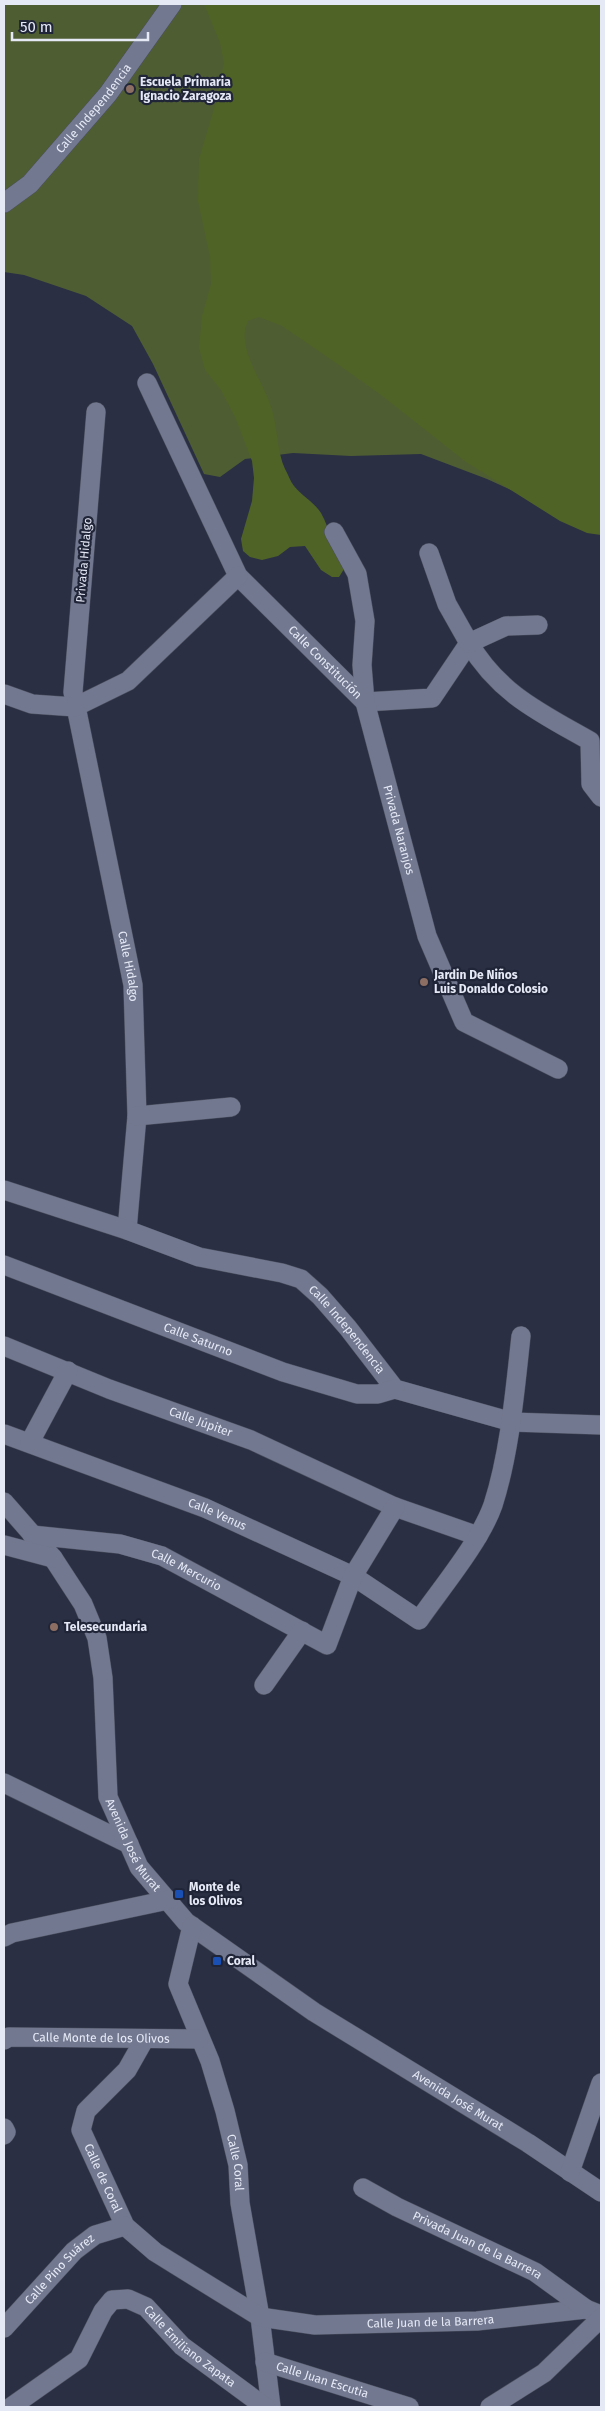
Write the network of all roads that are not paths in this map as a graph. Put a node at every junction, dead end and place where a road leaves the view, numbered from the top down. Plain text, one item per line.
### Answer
1 (172, 4) edge
2 (4, 203) edge
3 (147, 383) dead end
4 (96, 412) dead end
5 (334, 532) dead end
6 (429, 553) dead end
7 (238, 576) junction
8 (538, 626) dead end
9 (469, 643) junction
10 (4, 694) edge
11 (366, 702) junction
12 (75, 707) junction
13 (596, 735) edge
14 (601, 797) edge
15 (558, 1069) dead end
16 (231, 1107) dead end
17 (137, 1116) junction
18 (4, 1190) edge
19 (127, 1230) junction
20 (4, 1265) edge
21 (521, 1336) dead end
22 (4, 1346) edge
23 (68, 1371) junction
24 (395, 1389) junction
25 (512, 1422) junction
26 (601, 1426) edge
27 (4, 1434) edge
28 (30, 1442) junction
29 (5, 1505) edge
30 (395, 1507) junction
31 (32, 1535) junction
32 (478, 1536) junction
33 (4, 1545) edge
34 (53, 1558) junction
35 (353, 1576) junction
36 (302, 1631) junction
37 (264, 1685) dead end
38 (4, 1783) edge
39 (129, 1844) junction
40 (168, 1900) junction
41 (192, 1926) junction
42 (6, 1933) edge
43 (199, 2039) junction
44 (4, 2040) edge
45 (144, 2040) junction
46 (601, 2083) edge
47 (4, 2128) edge
48 (4, 2135) edge
49 (570, 2172) junction
50 (363, 2188) dead end
51 (601, 2192) edge
52 (125, 2226) junction
53 (596, 2314) edge
54 (260, 2317) junction
55 (4, 2328) edge
56 (265, 2362) junction
57 (11, 2407) edge
58 (265, 2407) edge
59 (271, 2407) edge
60 (409, 2407) edge
61 (490, 2407) edge

1 - 2 street, Calle Independencia
3 - 7 street
4 - 12 street, Privada Hidalgo
5 - 11 street, Privada Naranjos
6 - 9 street
7 - 11 street, Calle Constitución
7 - 12 street
8 - 9 street
9 - 11 street, Calle Constitución
9 - 13 street
10 - 12 street
11 - 15 street, Privada Naranjos
12 - 17 street, Calle Hidalgo
13 - 14 street
16 - 17 street
17 - 19 street, Calle Hidalgo
18 - 19 street, Calle Independencia
19 - 24 street, Calle Independencia
20 - 24 street, Calle Saturno
21 - 25 street
22 - 23 street, Calle Júpiter
23 - 28 street
23 - 30 street, Calle Júpiter
24 - 25 street
25 - 26 street
25 - 32 street
27 - 28 street, Calle Venus
28 - 35 street, Calle Venus
29 - 31 street, Avenida José Murat
30 - 32 street, Calle Júpiter
30 - 35 street
31 - 34 street, Avenida José Murat
31 - 36 street, Calle Mercurio
32 - 35 street, Calle Venus
33 - 34 street
34 - 39 street, Avenida José Murat
35 - 36 street, Calle Mercurio
36 - 37 street
38 - 39 street
39 - 40 street, Avenida José Murat
40 - 41 street, Avenida José Murat
40 - 42 street
41 - 43 street, Calle Coral
41 - 49 street, Avenida José Murat
43 - 45 street, Calle Monte de los Olivos
43 - 54 street, Calle Coral
44 - 45 street, Calle Monte de los Olivos
45 - 52 street, Calle de Coral
46 - 49 street
47 - 48 street
49 - 51 street, Avenida José Murat
50 - 53 street, Privada Juan de la Barrera
52 - 54 street
52 - 55 street, Calle Pino Suárez
53 - 54 street, Calle Juan de la Barrera
53 - 61 street
54 - 56 street, Calle Coral
56 - 59 street, Calle Coral
56 - 60 street, Calle Juan Escutia
57 - 58 street, Calle Emiliano Zapata

